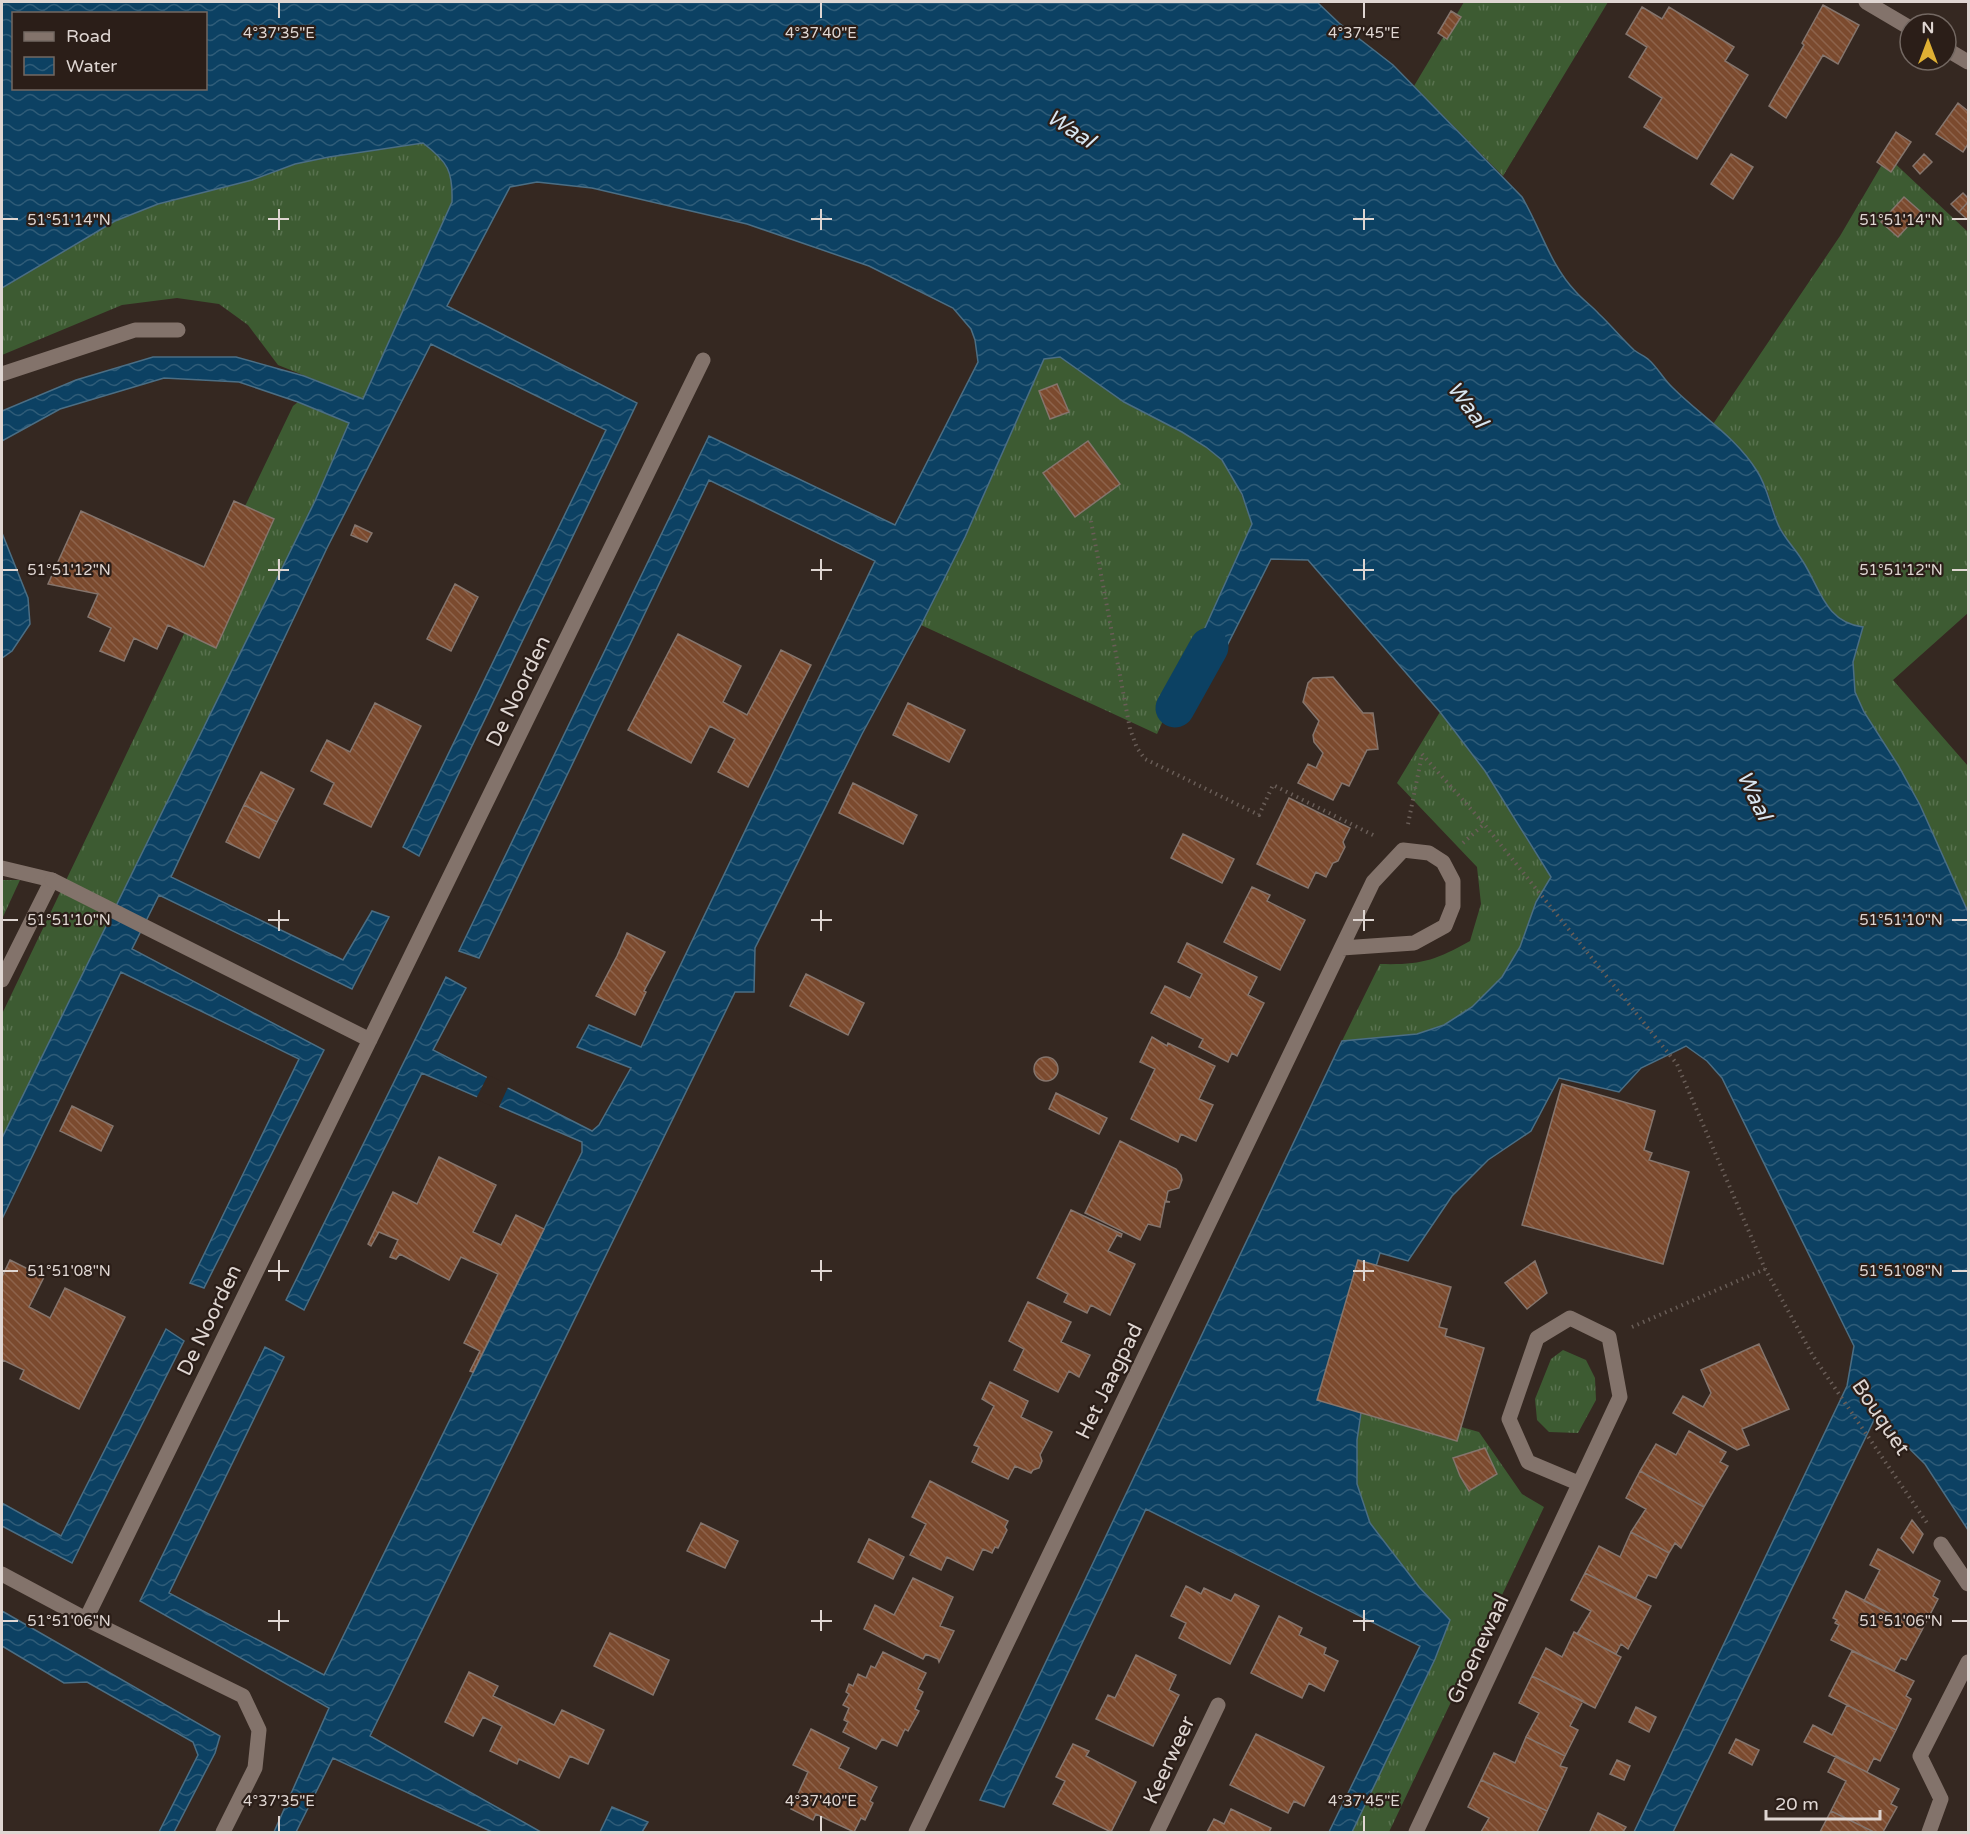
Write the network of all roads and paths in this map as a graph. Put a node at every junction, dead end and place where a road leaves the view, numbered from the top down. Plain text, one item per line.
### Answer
1 (1866, 2) edge
2 (1898, 21) edge
3 (178, 330) dead end
4 (703, 360) dead end
5 (2, 374) edge
6 (1091, 521) dead end
7 (1403, 850) junction
8 (2, 868) edge
9 (52, 880) junction
10 (1342, 948) junction
11 (2, 980) edge
12 (370, 1040) junction
13 (1765, 1269) junction
14 (1609, 1337) junction
15 (1578, 1483) junction
16 (1941, 1544) joint
17 (2, 1574) edge
18 (1968, 1584) edge
19 (86, 1619) junction
20 (1968, 1662) edge
21 (1218, 1705) dead end
22 (223, 1833) edge
23 (916, 1833) edge
24 (1157, 1833) edge
25 (1416, 1833) edge
26 (1929, 1833) edge

1 - 2 street
3 - 5 street
4 - 12 street, De Noorden
6 - 7 path
7 - 10 street, Het Jaagpad
7 - 10 street
7 - 13 path, Bouquet
8 - 9 street
9 - 11 street
9 - 12 street
10 - 23 street, Het Jaagpad
12 - 19 street, De Noorden
13 - 14 path
13 - 16 path, Bouquet
14 - 15 street, Groenewaal
14 - 15 street
15 - 25 street, Groenewaal
16 - 18 street
17 - 19 street
19 - 22 street
20 - 26 street
21 - 24 street, Keerweer

